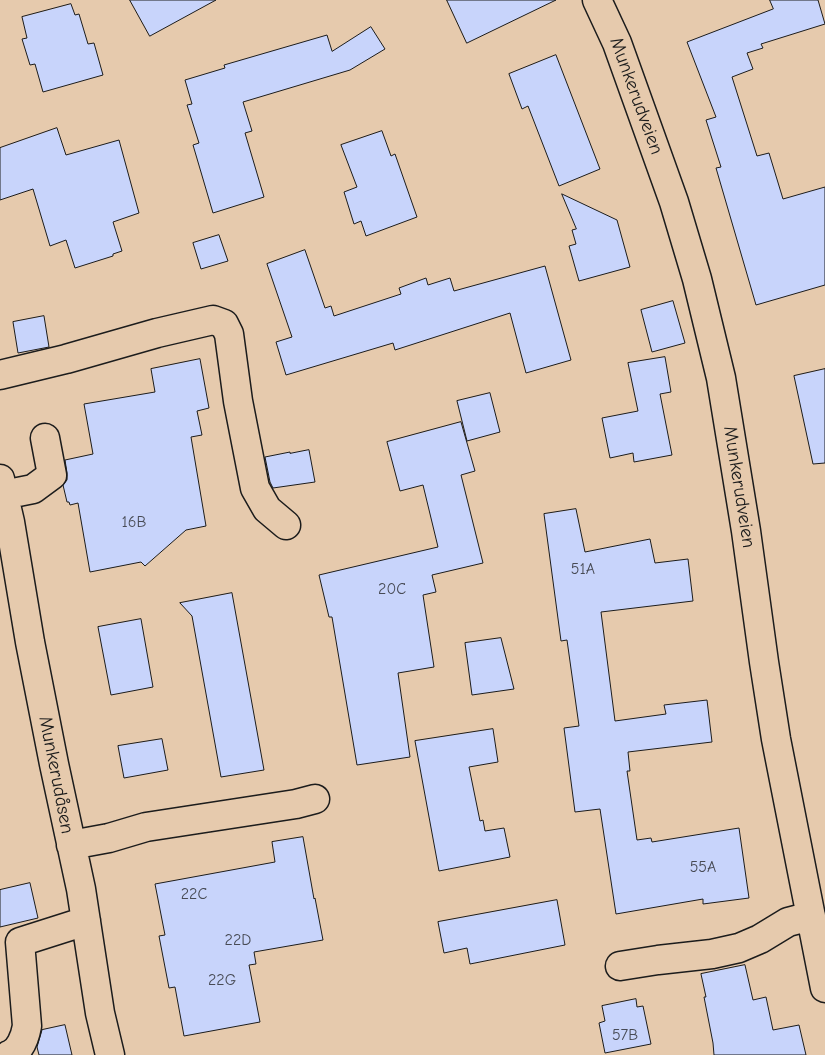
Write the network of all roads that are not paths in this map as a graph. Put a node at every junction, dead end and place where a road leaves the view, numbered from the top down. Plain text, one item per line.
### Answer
1 (597, 0) edge
2 (0, 374) edge
3 (45, 438) dead end
4 (1, 487) edge
5 (286, 525) dead end
6 (315, 799) dead end
7 (71, 846) junction
8 (811, 916) junction
9 (86, 921) junction
10 (822, 961) edge
11 (620, 966) dead end
12 (825, 988) edge
13 (9, 1055) edge
14 (110, 1055) edge

1 - 8 street, Munkerudveien
2 - 5 street
3 - 4 street, Munkerudåsen
4 - 7 street, Munkerudåsen
6 - 7 street
7 - 9 street, Munkerudåsen
8 - 10 street, Munkerudveien
8 - 11 street
9 - 13 street
9 - 14 street, Munkerudåsen
10 - 12 street, Munkerudveien

